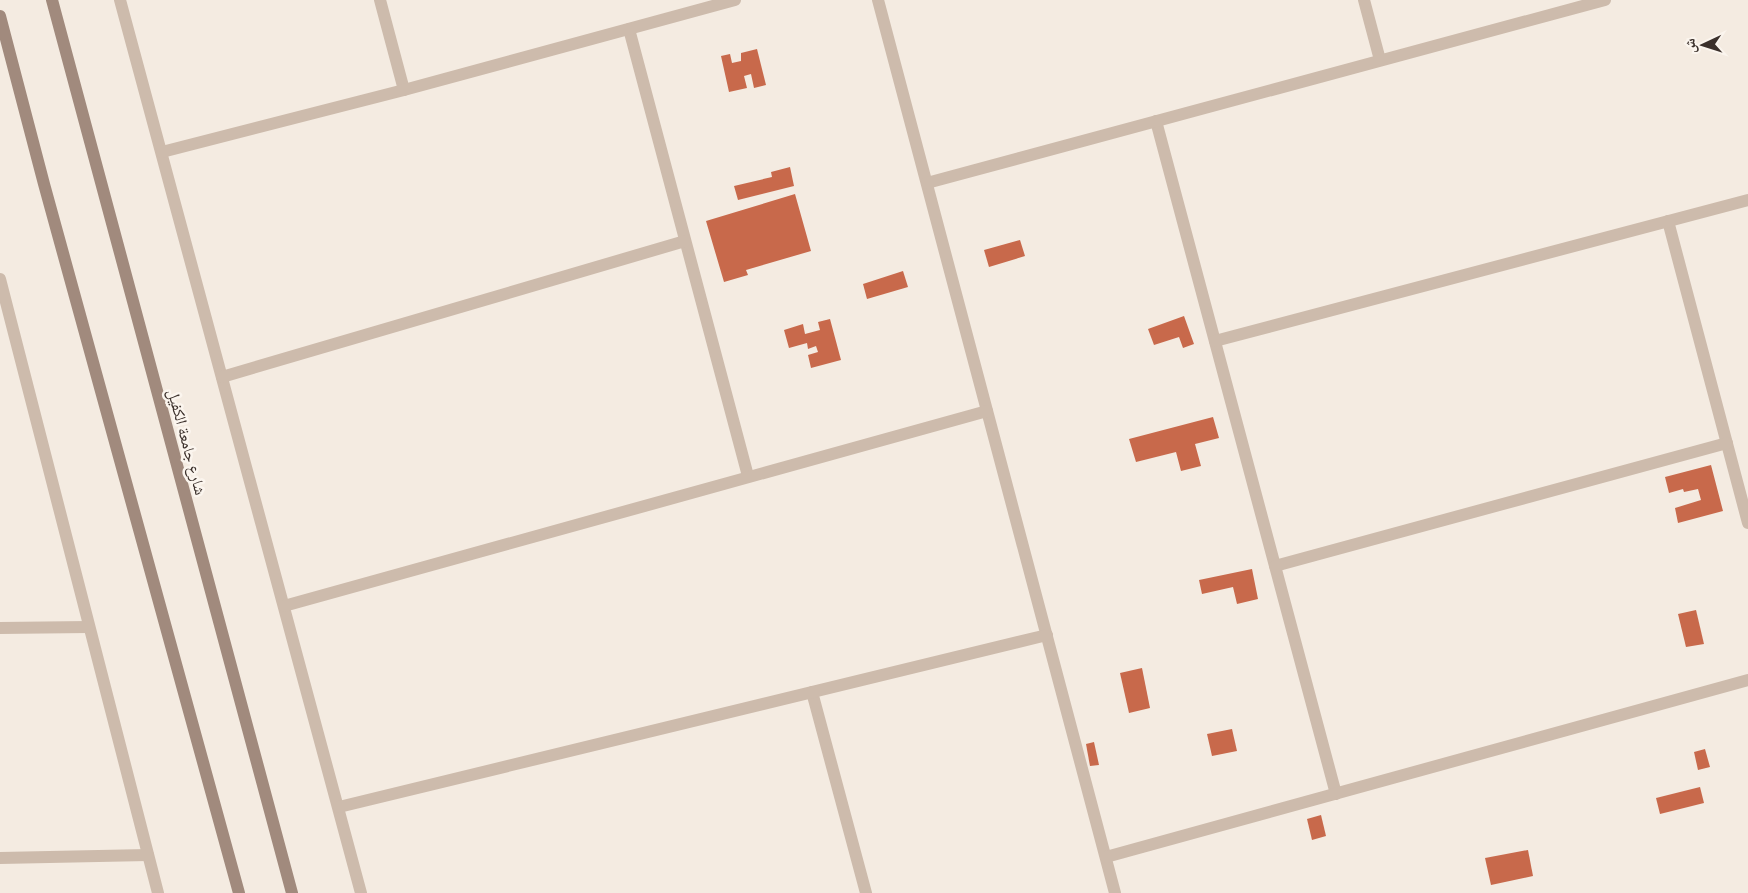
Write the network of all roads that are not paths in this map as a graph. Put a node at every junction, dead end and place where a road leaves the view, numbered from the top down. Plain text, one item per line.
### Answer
1 (52, 0) edge
2 (120, 0) edge
3 (380, 0) edge
4 (735, 0) edge
5 (878, 0) edge
6 (1364, 0) edge
7 (1605, 0) edge
8 (0, 16) edge
9 (628, 29) junction
10 (1380, 60) junction
11 (404, 90) junction
12 (1156, 121) junction
13 (162, 152) junction
14 (927, 183) junction
15 (1748, 200) edge
16 (1668, 221) junction
17 (685, 241) junction
18 (0, 279) edge
19 (1215, 341) junction
20 (222, 377) junction
21 (987, 410) junction
22 (1727, 443) junction
23 (748, 476) junction
24 (1748, 524) edge
25 (1275, 566) junction
26 (284, 606) junction
27 (89, 627) junction
28 (0, 628) edge
29 (1047, 635) junction
30 (1748, 680) edge
31 (812, 692) junction
32 (1336, 794) junction
33 (339, 807) junction
34 (148, 855) junction
35 (1106, 857) junction
36 (0, 858) edge
37 (158, 893) edge
38 (239, 893) edge
39 (292, 893) edge
40 (361, 893) edge
41 (866, 893) edge
42 (1116, 893) edge

1 - 39 main road, شارع جامعة الكفيل
2 - 13 street
3 - 11 street
4 - 9 street
5 - 14 street
6 - 10 street
7 - 10 street
8 - 38 main road
9 - 11 street
9 - 17 street
10 - 12 street
11 - 13 street
12 - 14 street
12 - 19 street
13 - 20 street
14 - 21 street
15 - 16 street
16 - 19 street
16 - 22 street
17 - 20 street
17 - 23 street
18 - 27 street
19 - 25 street
20 - 26 street
21 - 23 street
21 - 29 street
22 - 24 street
22 - 25 street
23 - 26 street
25 - 32 street
26 - 33 street
27 - 28 street
27 - 34 street
29 - 31 street
29 - 35 street
30 - 32 street
31 - 33 street
31 - 41 street
32 - 35 street
33 - 40 street
34 - 36 street
34 - 37 street
35 - 42 street

